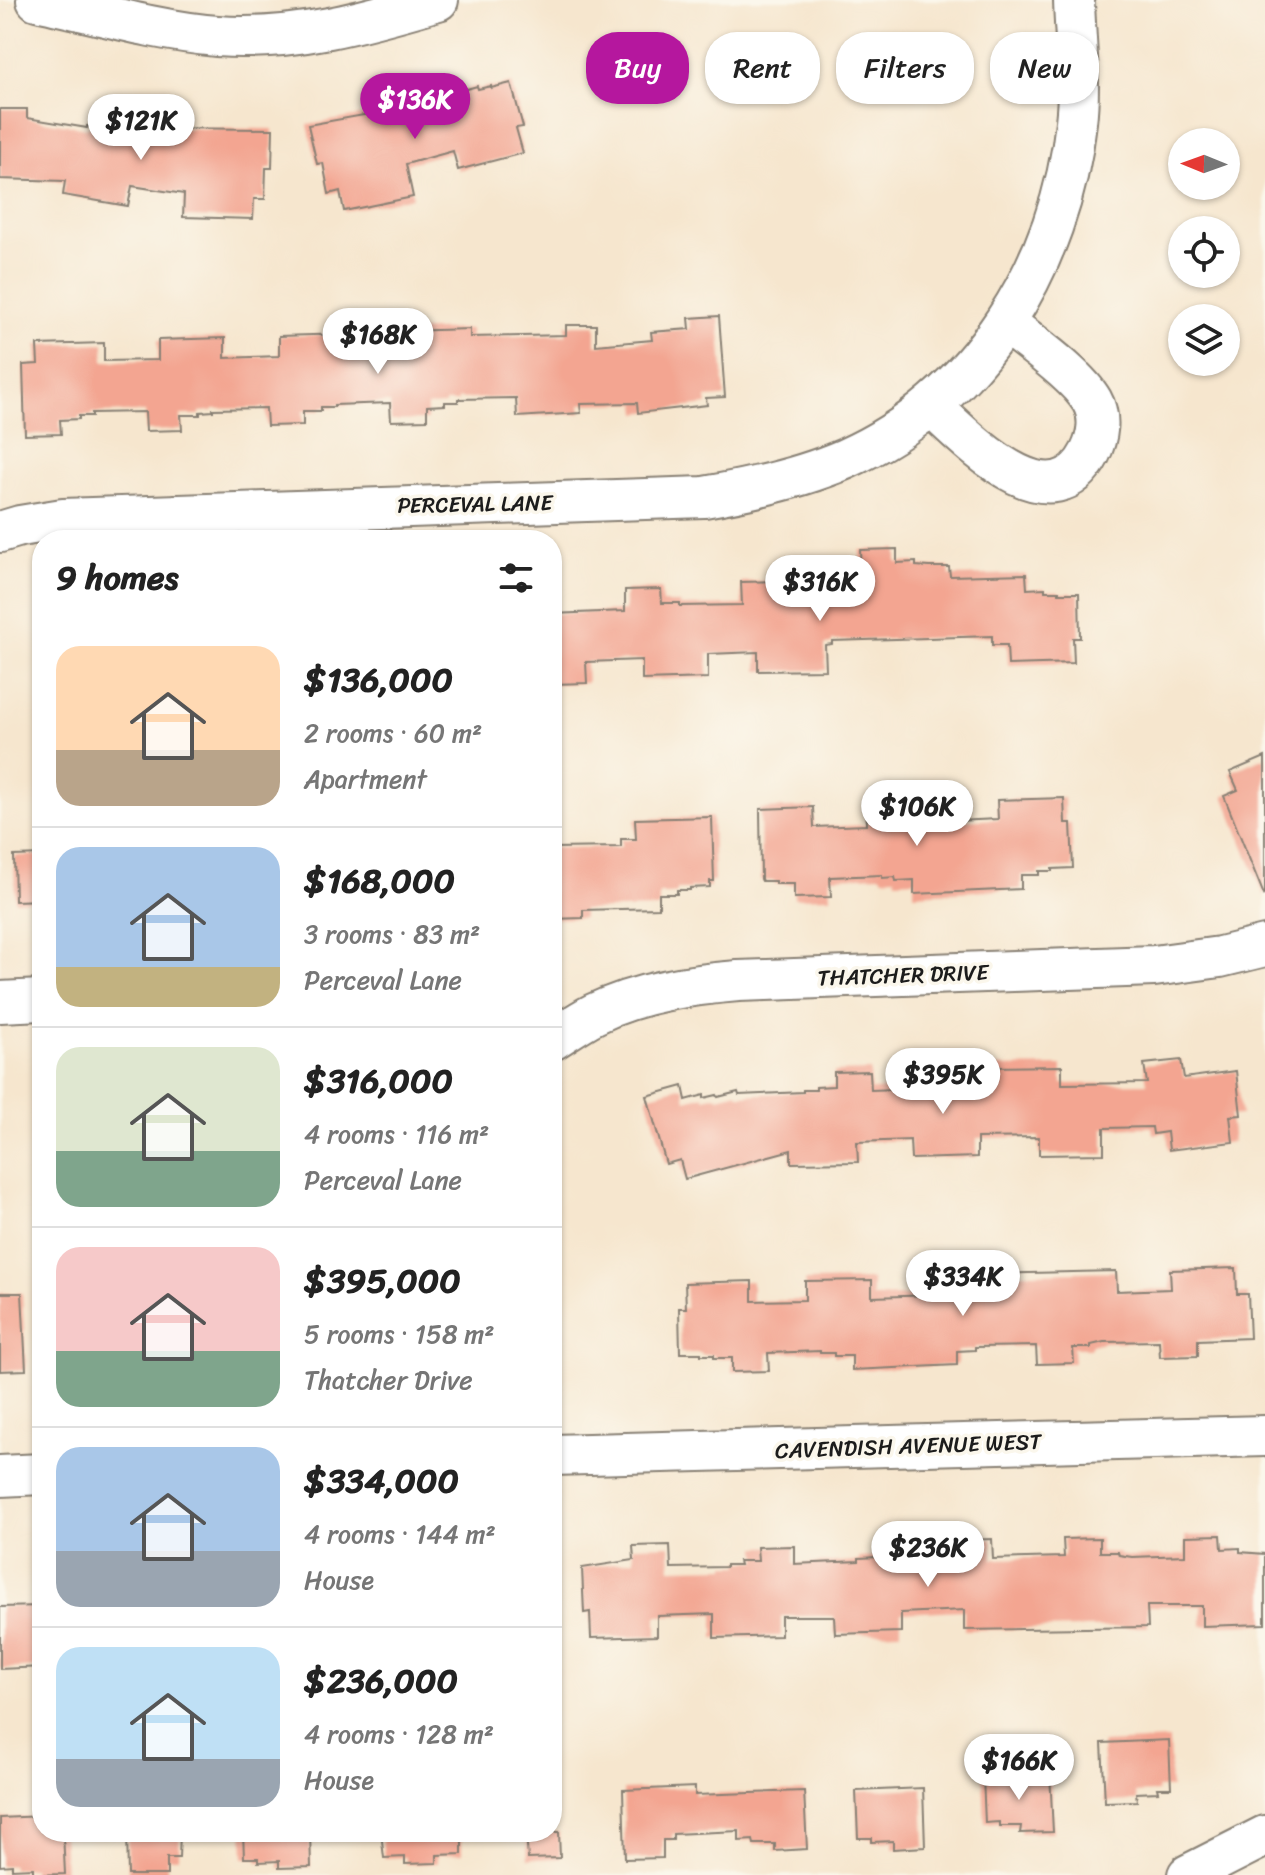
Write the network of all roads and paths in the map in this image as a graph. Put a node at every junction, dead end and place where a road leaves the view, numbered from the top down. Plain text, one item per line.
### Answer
1 (37, 0) edge
2 (438, 0) edge
3 (1074, 0) edge
4 (1006, 323) junction
5 (931, 406) junction
6 (0, 532) edge
7 (1265, 946) edge
8 (32, 1000) edge
9 (0, 1002) edge
10 (562, 1034) edge
11 (1265, 1436) edge
12 (562, 1455) edge
13 (32, 1474) edge
14 (0, 1476) edge
15 (1265, 1836) edge
16 (1188, 1875) edge

1 - 2 street
3 - 4 street, PERCEVAL LANE
4 - 5 street, PERCEVAL LANE
4 - 5 street
5 - 6 street, PERCEVAL LANE
7 - 10 street, THATCHER DRIVE
8 - 9 street
11 - 12 street, CAVENDISH AVENUE WEST
13 - 14 street
15 - 16 street

